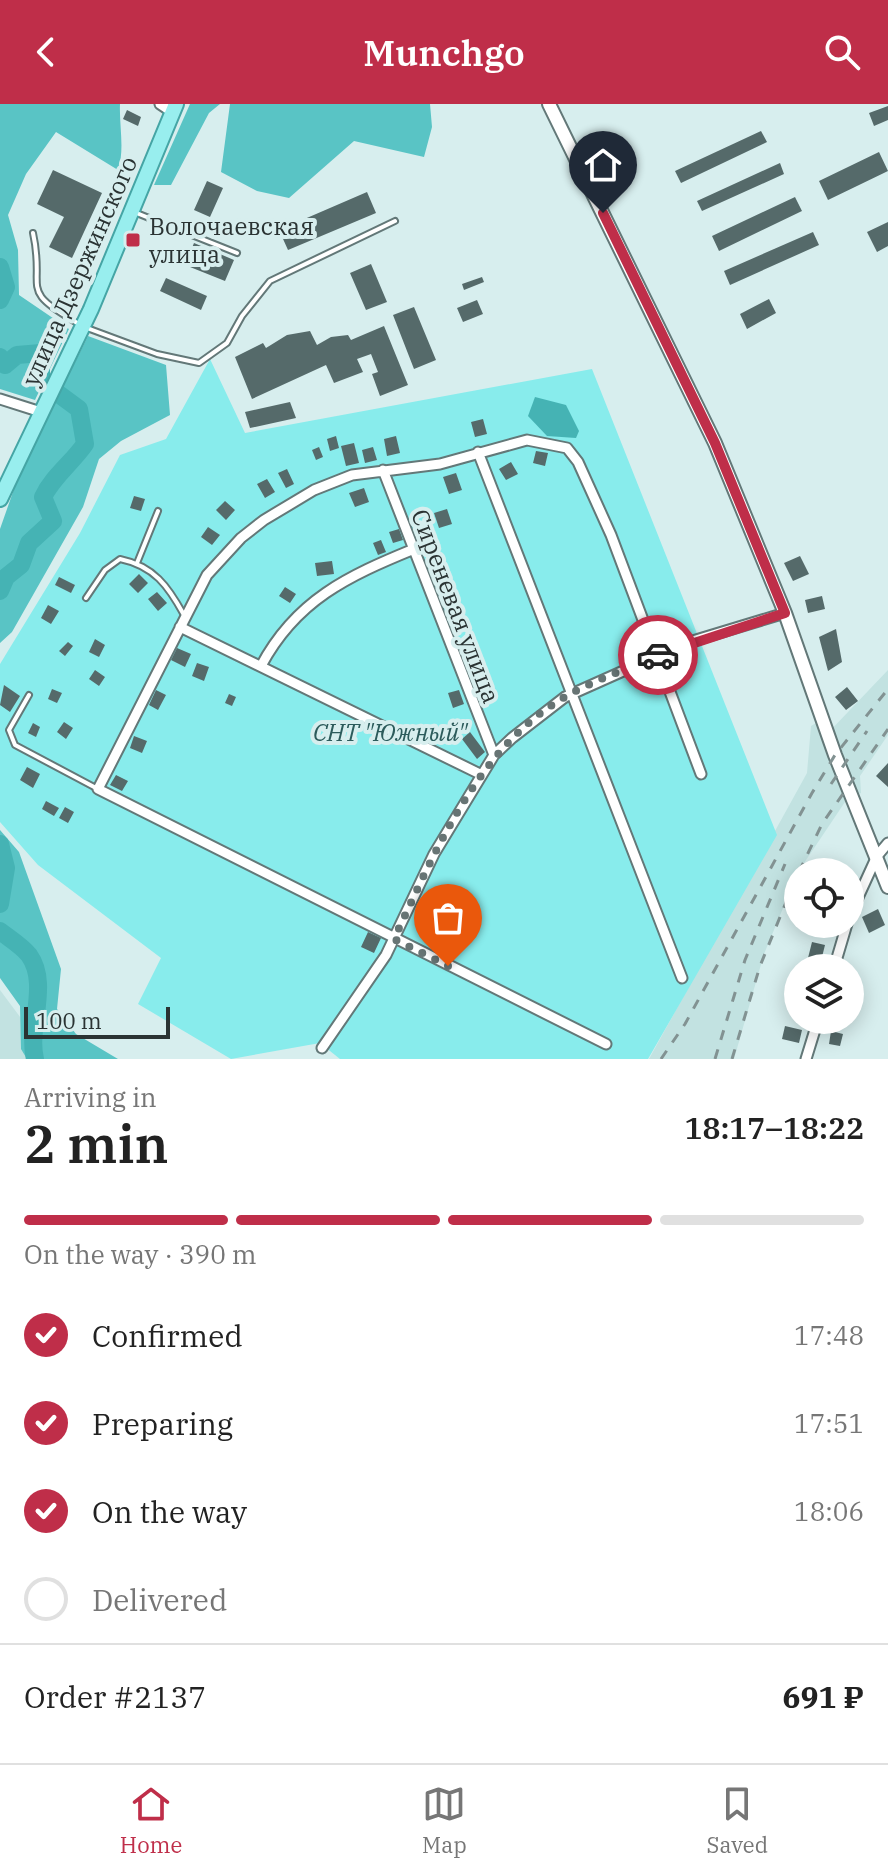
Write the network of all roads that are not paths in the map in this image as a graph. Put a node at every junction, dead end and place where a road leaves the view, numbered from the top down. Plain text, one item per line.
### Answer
1 (549, 104) edge
2 (169, 107) edge
3 (131, 211) junction
4 (395, 221) dead end
5 (33, 233) dead end
6 (237, 253) dead end
7 (83, 327) junction
8 (0, 399) edge
9 (41, 412) junction
10 (478, 452) junction
11 (383, 470) junction
12 (0, 499) edge
13 (158, 511) dead end
14 (414, 549) junction
15 (137, 563) junction
16 (86, 598) dead end
17 (785, 613) junction
18 (182, 622) junction
19 (659, 655) junction
20 (261, 666) junction
21 (570, 694) junction
22 (29, 695) dead end
23 (494, 755) junction
24 (701, 774) dead end
25 (482, 775) junction
26 (98, 789) junction
27 (888, 843) edge
28 (877, 856) junction
29 (864, 884) edge
30 (888, 887) edge
31 (394, 939) junction
32 (682, 978) dead end
33 (814, 1034) edge
34 (606, 1044) dead end
35 (322, 1048) dead end
36 (806, 1059) edge

1 - 17 main road
2 - 3 main road, улица Дзержинского
3 - 6 lane
3 - 7 main road, улица Дзержинского
4 - 7 lane
5 - 7 lane
7 - 9 main road, улица Дзержинского
8 - 9 street
9 - 12 main road, улица Дзержинского
10 - 11 street
10 - 19 street
10 - 21 street
11 - 14 street, Сиреневая улица
11 - 18 street
13 - 15 lane
14 - 20 street
14 - 23 street, Сиреневая улица
15 - 16 lane
15 - 18 lane
17 - 19 street
17 - 28 main road
18 - 20 street
18 - 26 street
19 - 21 street
19 - 24 street
20 - 25 street
21 - 23 street
21 - 32 street
22 - 26 lane
23 - 25 street
25 - 31 street
26 - 31 street
27 - 28 street
28 - 29 street
28 - 30 main road
31 - 34 street
31 - 35 street
33 - 36 street

